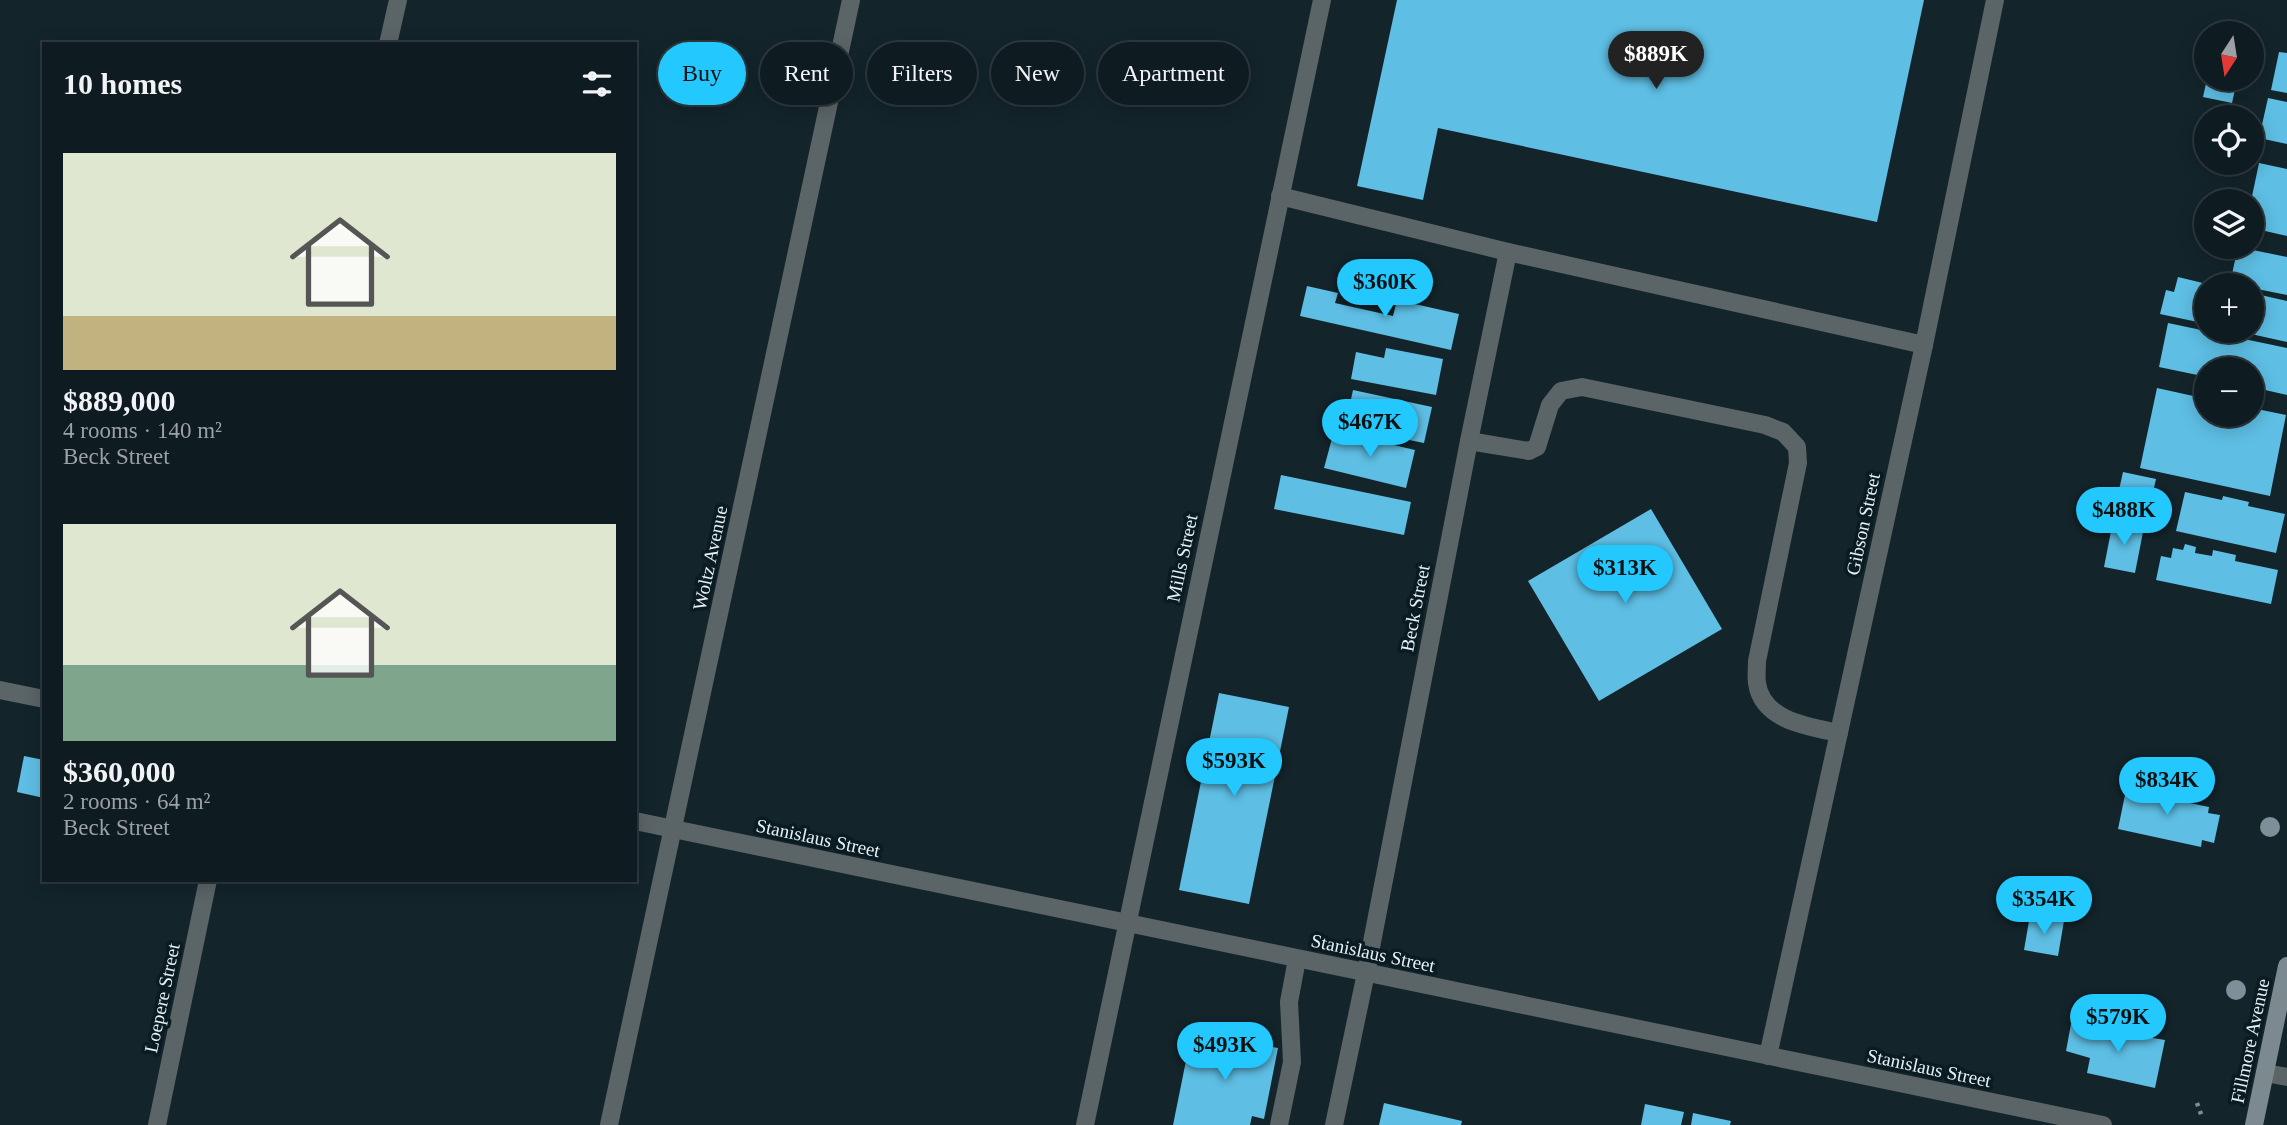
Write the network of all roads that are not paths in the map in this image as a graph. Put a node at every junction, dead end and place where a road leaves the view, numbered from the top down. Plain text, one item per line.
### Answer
1 (398, 0) edge
2 (851, 0) edge
3 (1322, 0) edge
4 (1996, 0) edge
5 (388, 42) edge
6 (1280, 196) junction
7 (1508, 252) junction
8 (1924, 345) junction
9 (1469, 441) junction
10 (0, 690) edge
11 (42, 699) edge
12 (1839, 733) junction
13 (637, 821) edge
14 (673, 829) junction
15 (208, 882) edge
16 (1127, 923) junction
17 (1297, 959) junction
18 (2287, 967) edge
19 (1366, 973) junction
20 (1768, 1056) junction
21 (2265, 1073) junction
22 (2287, 1077) edge
23 (157, 1125) edge
24 (609, 1125) edge
25 (1085, 1125) edge
26 (1279, 1125) edge
27 (1334, 1125) edge
28 (2103, 1125) edge
29 (2254, 1125) edge

1 - 5 street
2 - 14 street, Woltz Avenue
3 - 6 street, Mills Street
4 - 8 street, Gibson Street
6 - 7 street
6 - 16 street, Mills Street
7 - 8 street
7 - 9 street, Beck Street
8 - 12 street, Gibson Street
9 - 12 street
9 - 19 street, Beck Street
10 - 11 street
12 - 20 street, Gibson Street
13 - 14 street, Stanislaus Street
14 - 16 street, Stanislaus Street
14 - 24 street, Woltz Avenue
15 - 23 street, Loepere Street
16 - 17 street, Stanislaus Street
16 - 25 street, Mills Street
17 - 19 street, Stanislaus Street
17 - 26 street
18 - 21 street, Fillmore Avenue
19 - 20 street, Stanislaus Street
19 - 27 street, Beck Street
20 - 28 street, Stanislaus Street
21 - 22 street
21 - 29 street, Fillmore Avenue

